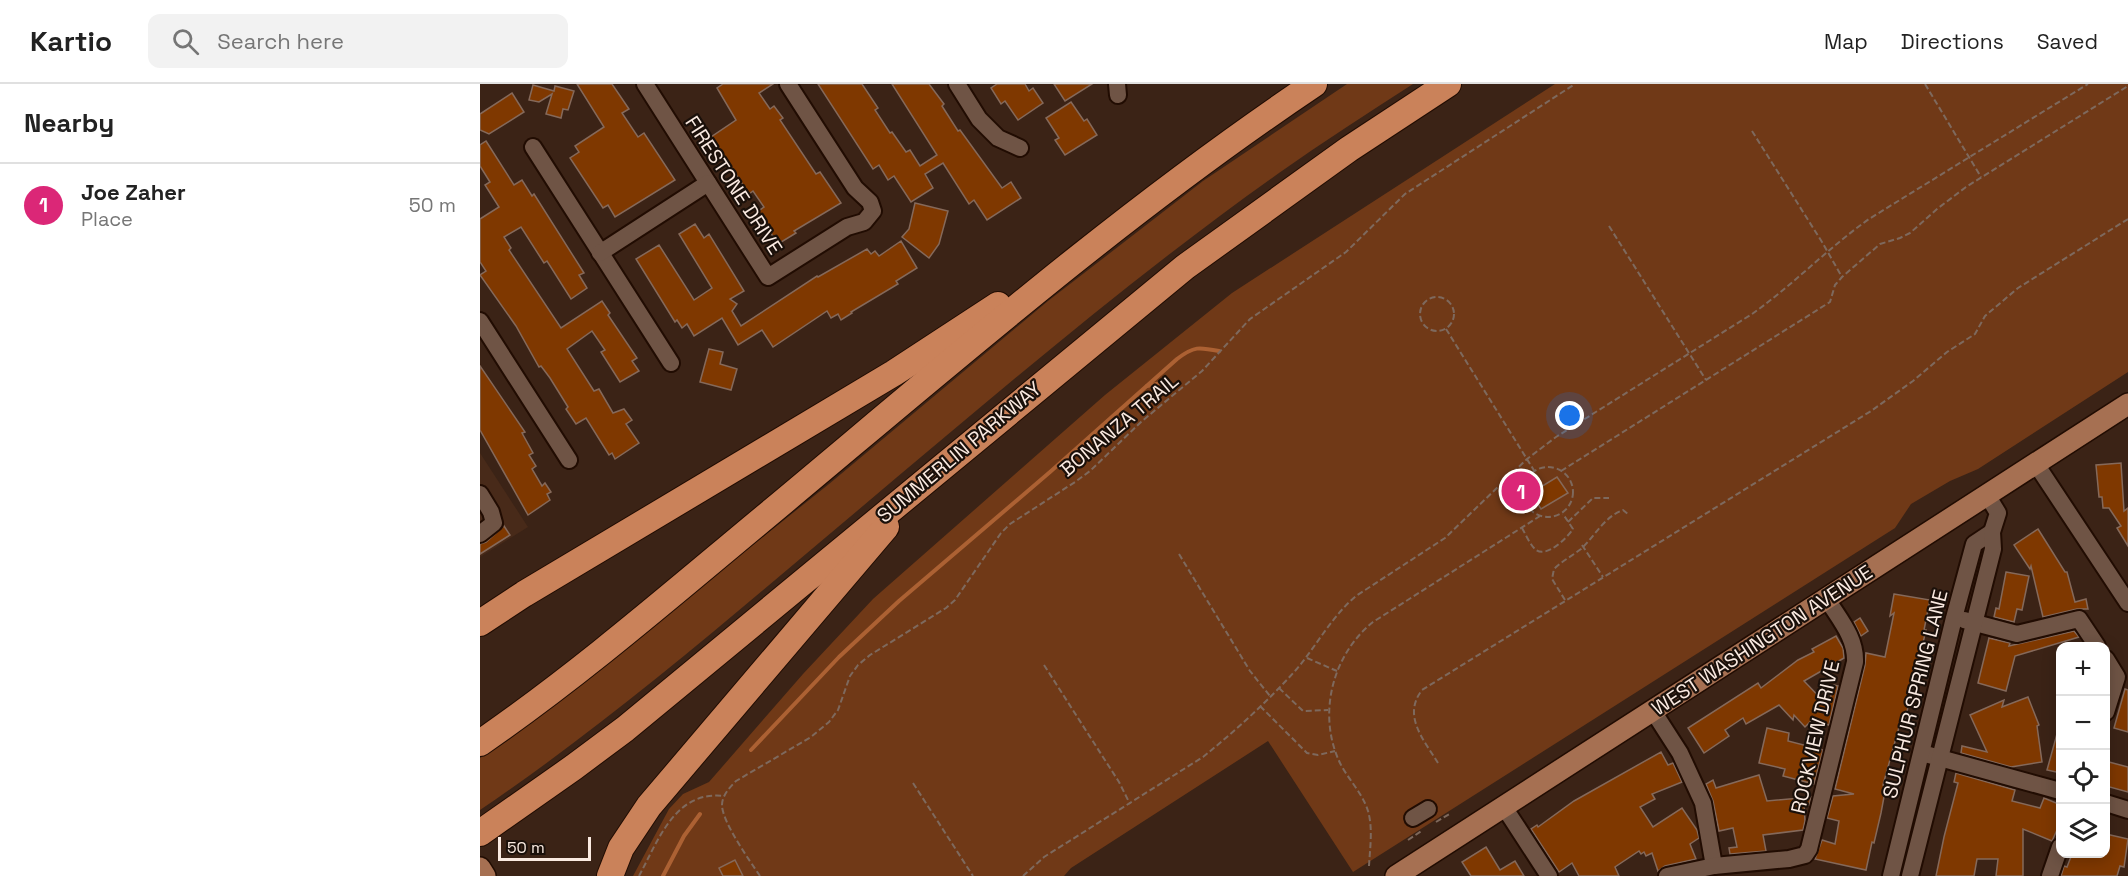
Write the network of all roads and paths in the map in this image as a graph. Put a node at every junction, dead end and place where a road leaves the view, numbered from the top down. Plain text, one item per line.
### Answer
1 (788, 84) edge
2 (957, 84) edge
3 (1314, 84) edge
4 (1448, 84) edge
5 (1575, 84) edge
6 (1924, 84) edge
7 (2088, 84) edge
8 (649, 86) edge
9 (2128, 86) edge
10 (1752, 131) dead end
11 (532, 147) dead end
12 (1020, 148) dead end
13 (1969, 158) junction
14 (1981, 177) junction
15 (708, 183) junction
16 (2128, 219) edge
17 (1610, 226) dead end
18 (1106, 234) junction
19 (1828, 252) junction
20 (600, 253) junction
21 (1842, 277) junction
22 (480, 321) edge
23 (1446, 329) junction
24 (1690, 354) junction
25 (671, 363) dead end
26 (1706, 380) junction
27 (2128, 404) edge
28 (1527, 459) junction
29 (569, 460) dead end
30 (2036, 464) junction
31 (1561, 471) junction
32 (1535, 472) junction
33 (928, 478) junction
34 (480, 494) edge
35 (1987, 495) junction
36 (1609, 498) dead end
37 (1562, 513) junction
38 (1629, 515) dead end
39 (1540, 516) junction
40 (1568, 522) junction
41 (1522, 528) junction
42 (1992, 532) junction
43 (480, 534) edge
44 (1583, 546) junction
45 (1179, 554) dead end
46 (1602, 578) junction
47 (1827, 599) junction
48 (1565, 600) junction
49 (2128, 603) edge
50 (1954, 618) junction
51 (480, 623) edge
52 (1974, 623) junction
53 (2094, 642) edge
54 (1306, 657) junction
55 (1044, 665) dead end
56 (2110, 666) edge
57 (1337, 671) junction
58 (1279, 688) junction
59 (1270, 696) junction
60 (2110, 699) edge
61 (1260, 706) junction
62 (1328, 710) junction
63 (1653, 711) junction
64 (480, 743) edge
65 (1335, 750) junction
66 (1922, 753) junction
67 (1939, 758) junction
68 (1438, 763) dead end
69 (913, 783) dead end
70 (2056, 790) edge
71 (724, 796) junction
72 (1130, 804) junction
73 (2109, 804) edge
74 (1504, 807) junction
75 (1428, 809) dead end
76 (2128, 810) edge
77 (1413, 818) dead end
78 (480, 832) edge
79 (2057, 858) edge
80 (1369, 866) dead end
81 (1714, 866) junction
82 (480, 868) edge
83 (485, 876) edge
84 (610, 876) edge
85 (639, 876) edge
86 (760, 876) edge
87 (973, 876) edge
88 (1023, 876) edge
89 (1396, 876) edge
90 (1549, 876) edge
91 (1667, 876) edge
92 (1892, 876) edge
93 (1910, 876) edge
94 (2050, 876) edge

1 - 15 street, FIRESTONE DRIVE
2 - 12 street
3 - 18 highway
4 - 33 highway, SUMMERLIN PARKWAY
5 - 71 path, BONANZA TRAIL
6 - 13 path
7 - 13 path
8 - 15 street, FIRESTONE DRIVE
9 - 14 path
10 - 19 path
11 - 20 street
13 - 14 path
13 - 19 path
14 - 21 path
15 - 20 street
16 - 46 path
17 - 24 path
18 - 51 highway
18 - 64 highway
19 - 21 path
19 - 24 path
20 - 25 street
21 - 26 path
22 - 29 street
23 - 23 path
23 - 28 path
24 - 26 path
24 - 28 path
26 - 31 path
27 - 30 main road, WEST WASHINGTON AVENUE
28 - 32 path
28 - 54 path
30 - 35 main road, WEST WASHINGTON AVENUE
30 - 49 street
31 - 32 path
31 - 37 path
32 - 39 path
33 - 78 highway, SUMMERLIN PARKWAY
33 - 84 highway
34 - 43 street
35 - 42 street, SULPHUR SPRING LANE
35 - 47 main road, WEST WASHINGTON AVENUE
36 - 40 path
37 - 39 path
37 - 40 path
38 - 44 path
39 - 41 path
40 - 41 path
41 - 57 path
42 - 50 street, SULPHUR SPRING LANE
42 - 52 street, SULPHUR SPRING LANE
44 - 46 path
44 - 48 path
45 - 59 path
46 - 48 path
47 - 63 main road, WEST WASHINGTON AVENUE
47 - 81 street, ROCKVIEW DRIVE
48 - 68 path
50 - 52 street
50 - 66 street, SULPHUR SPRING LANE
52 - 53 street
52 - 67 street, SULPHUR SPRING LANE
54 - 57 path
54 - 58 path
55 - 72 path
56 - 60 street
57 - 62 path
58 - 59 path
58 - 62 path
59 - 61 path
61 - 65 path
61 - 72 path
62 - 65 path
63 - 74 main road, WEST WASHINGTON AVENUE
63 - 81 street
65 - 80 path
66 - 67 street
66 - 92 street, SULPHUR SPRING LANE
67 - 70 street
67 - 93 street, SULPHUR SPRING LANE
69 - 87 path
71 - 85 path
71 - 86 path
72 - 88 path
73 - 76 street
74 - 89 main road, WEST WASHINGTON AVENUE
74 - 90 street
75 - 77 street
79 - 94 street
81 - 91 street
82 - 83 main road

